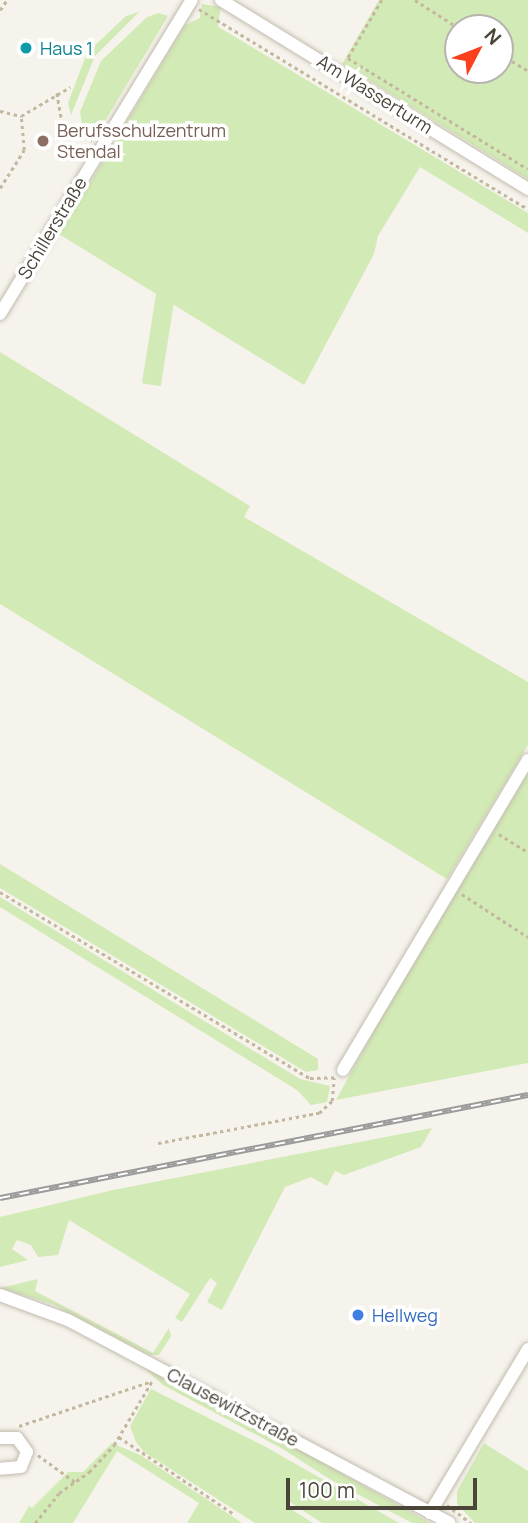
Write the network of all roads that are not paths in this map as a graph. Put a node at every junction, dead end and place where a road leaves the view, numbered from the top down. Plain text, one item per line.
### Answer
1 (221, 0) edge
2 (191, 1) edge
3 (528, 189) edge
4 (0, 314) edge
5 (528, 760) edge
6 (338, 1074) road end
7 (0, 1295) edge
8 (528, 1349) edge
9 (3, 1435) edge
10 (0, 1469) edge
11 (430, 1513) junction
12 (449, 1523) edge

1 - 3 street, Am Wasserturm
2 - 4 street, Schillerstraße
5 - 6 street
7 - 11 street, Clausewitzstraße
8 - 11 street
9 - 10 street
11 - 12 street, Clausewitzstraße

